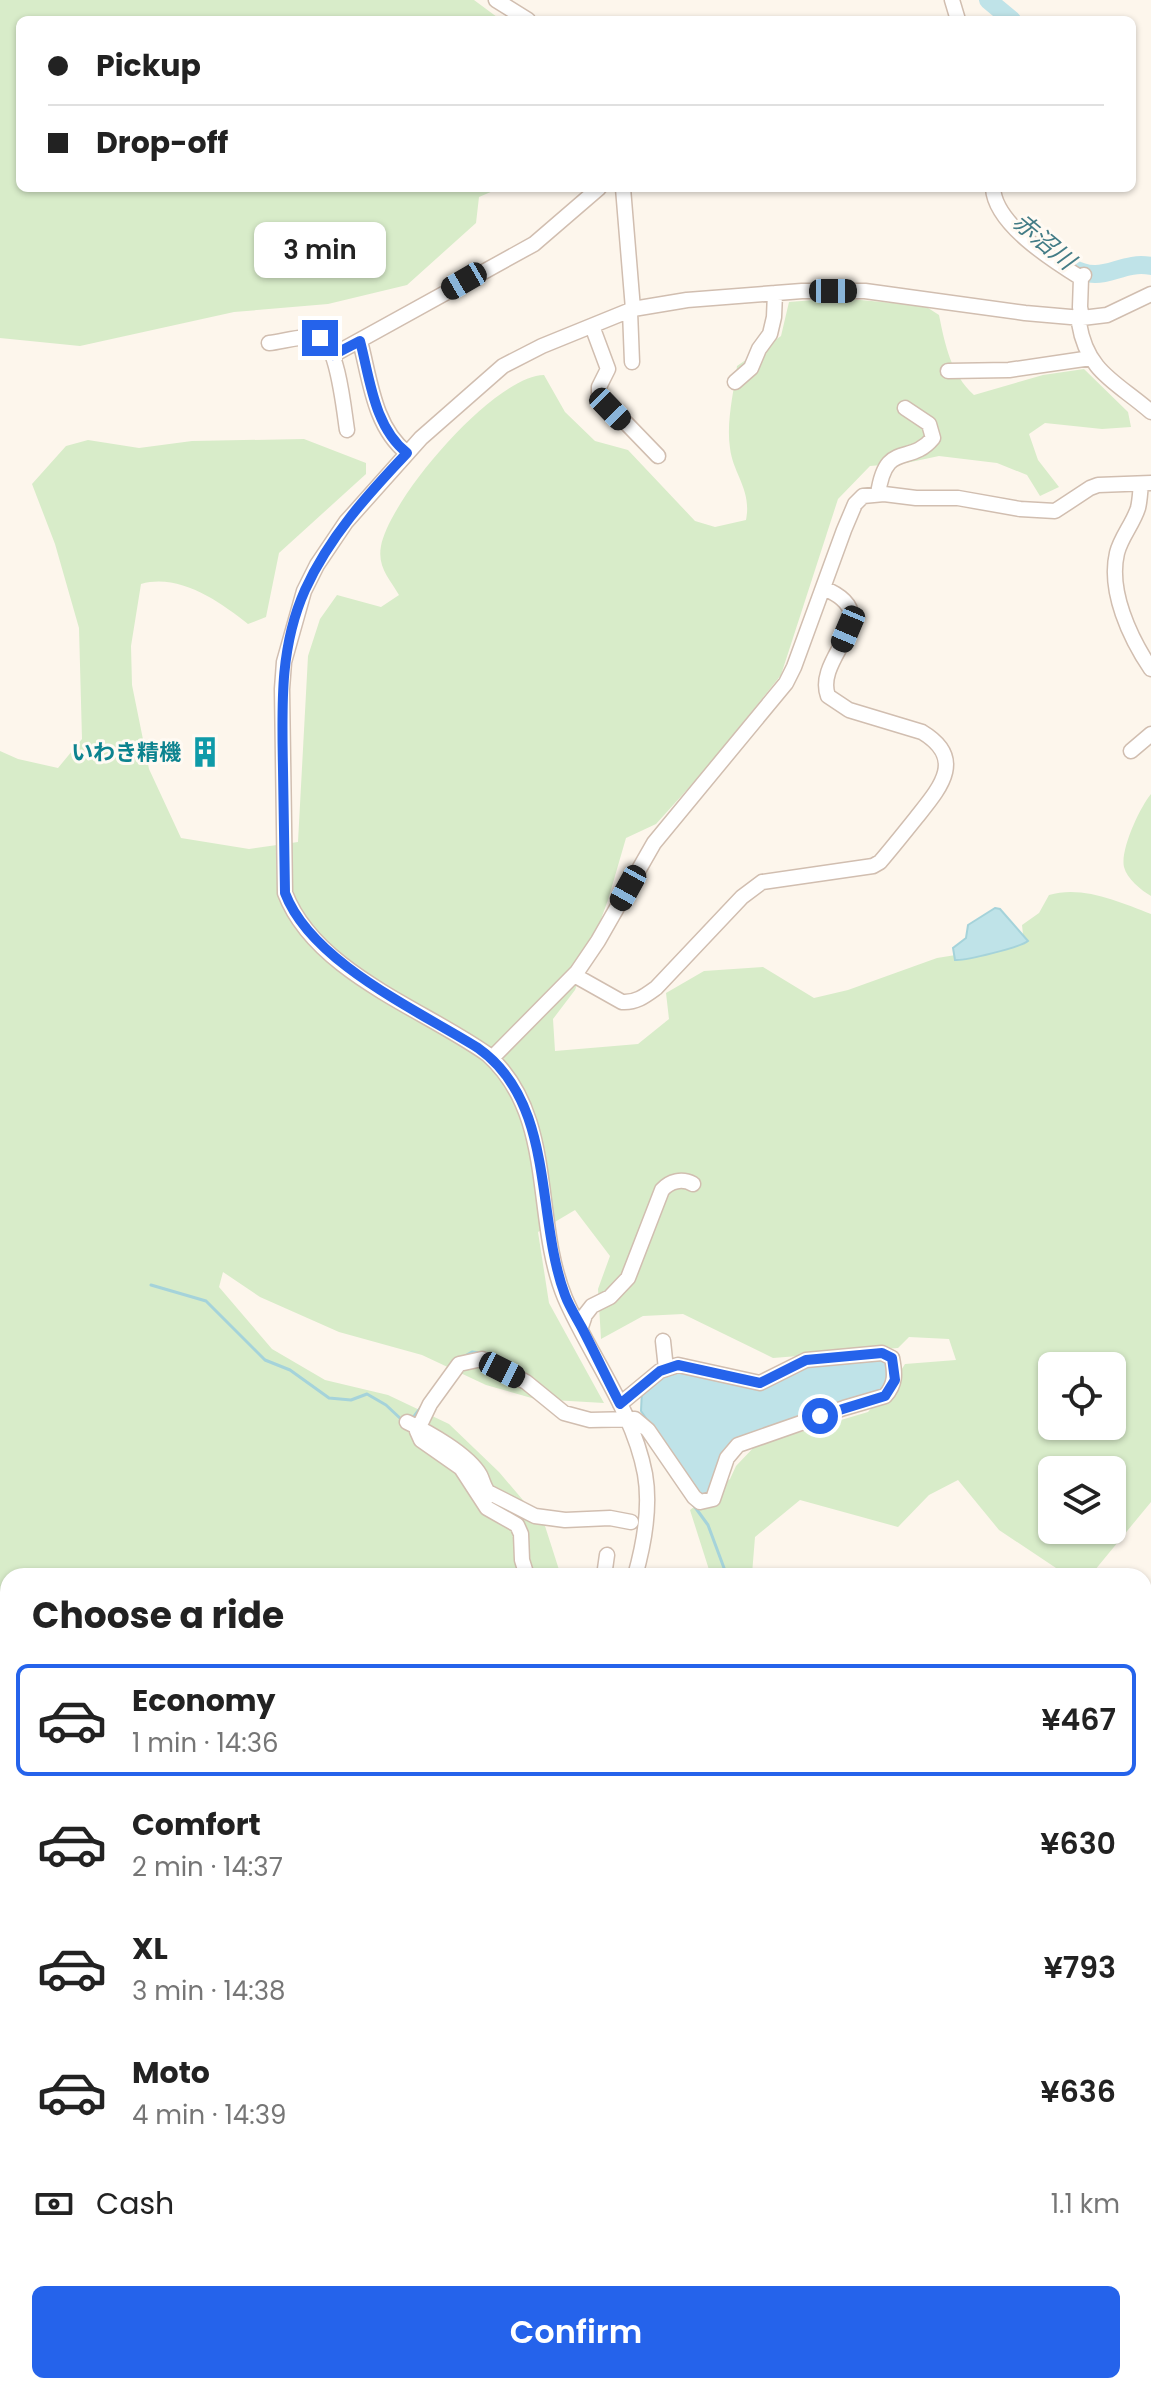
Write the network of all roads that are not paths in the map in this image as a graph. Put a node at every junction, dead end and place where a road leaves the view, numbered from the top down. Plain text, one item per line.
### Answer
1 (496, 0) edge
2 (522, 16) edge
3 (594, 192) edge
4 (623, 192) edge
5 (993, 192) edge
6 (775, 293) junction
7 (1151, 294) edge
8 (632, 310) junction
9 (1082, 318) junction
10 (592, 326) junction
11 (360, 341) junction
12 (269, 343) dead end
13 (333, 355) junction
14 (1091, 358) junction
15 (632, 362) dead end
16 (948, 371) dead end
17 (735, 382) dead end
18 (905, 408) dead end
19 (1151, 412) edge
20 (347, 430) dead end
21 (407, 453) junction
22 (658, 456) dead end
23 (1146, 483) edge
24 (878, 494) junction
25 (823, 588) junction
26 (1151, 669) edge
27 (1151, 734) edge
28 (1131, 751) dead end
29 (574, 975) junction
30 (492, 1058) junction
31 (693, 1184) dead end
32 (581, 1327) junction
33 (663, 1341) dead end
34 (666, 1369) junction
35 (623, 1411) junction
36 (412, 1424) junction
37 (631, 1522) dead end
38 (607, 1555) dead end
39 (524, 1568) edge
40 (605, 1568) edge
41 (637, 1568) edge

1 - 2 street
3 - 11 street
4 - 8 street
5 - 9 street
6 - 8 street
6 - 9 street
6 - 17 street
7 - 9 street
8 - 10 street
8 - 15 street
9 - 14 street
10 - 21 street
10 - 22 street
11 - 13 street
11 - 21 street
12 - 13 street
13 - 20 street
14 - 16 street
14 - 19 street
18 - 24 street
21 - 30 street
23 - 24 street
23 - 26 street
24 - 25 street
25 - 29 street
25 - 29 street
27 - 28 street
29 - 30 street
30 - 32 street
31 - 32 street
32 - 35 street
33 - 34 street
34 - 35 street
34 - 35 street
35 - 36 street
35 - 41 street
36 - 37 street
36 - 39 street
38 - 40 street

